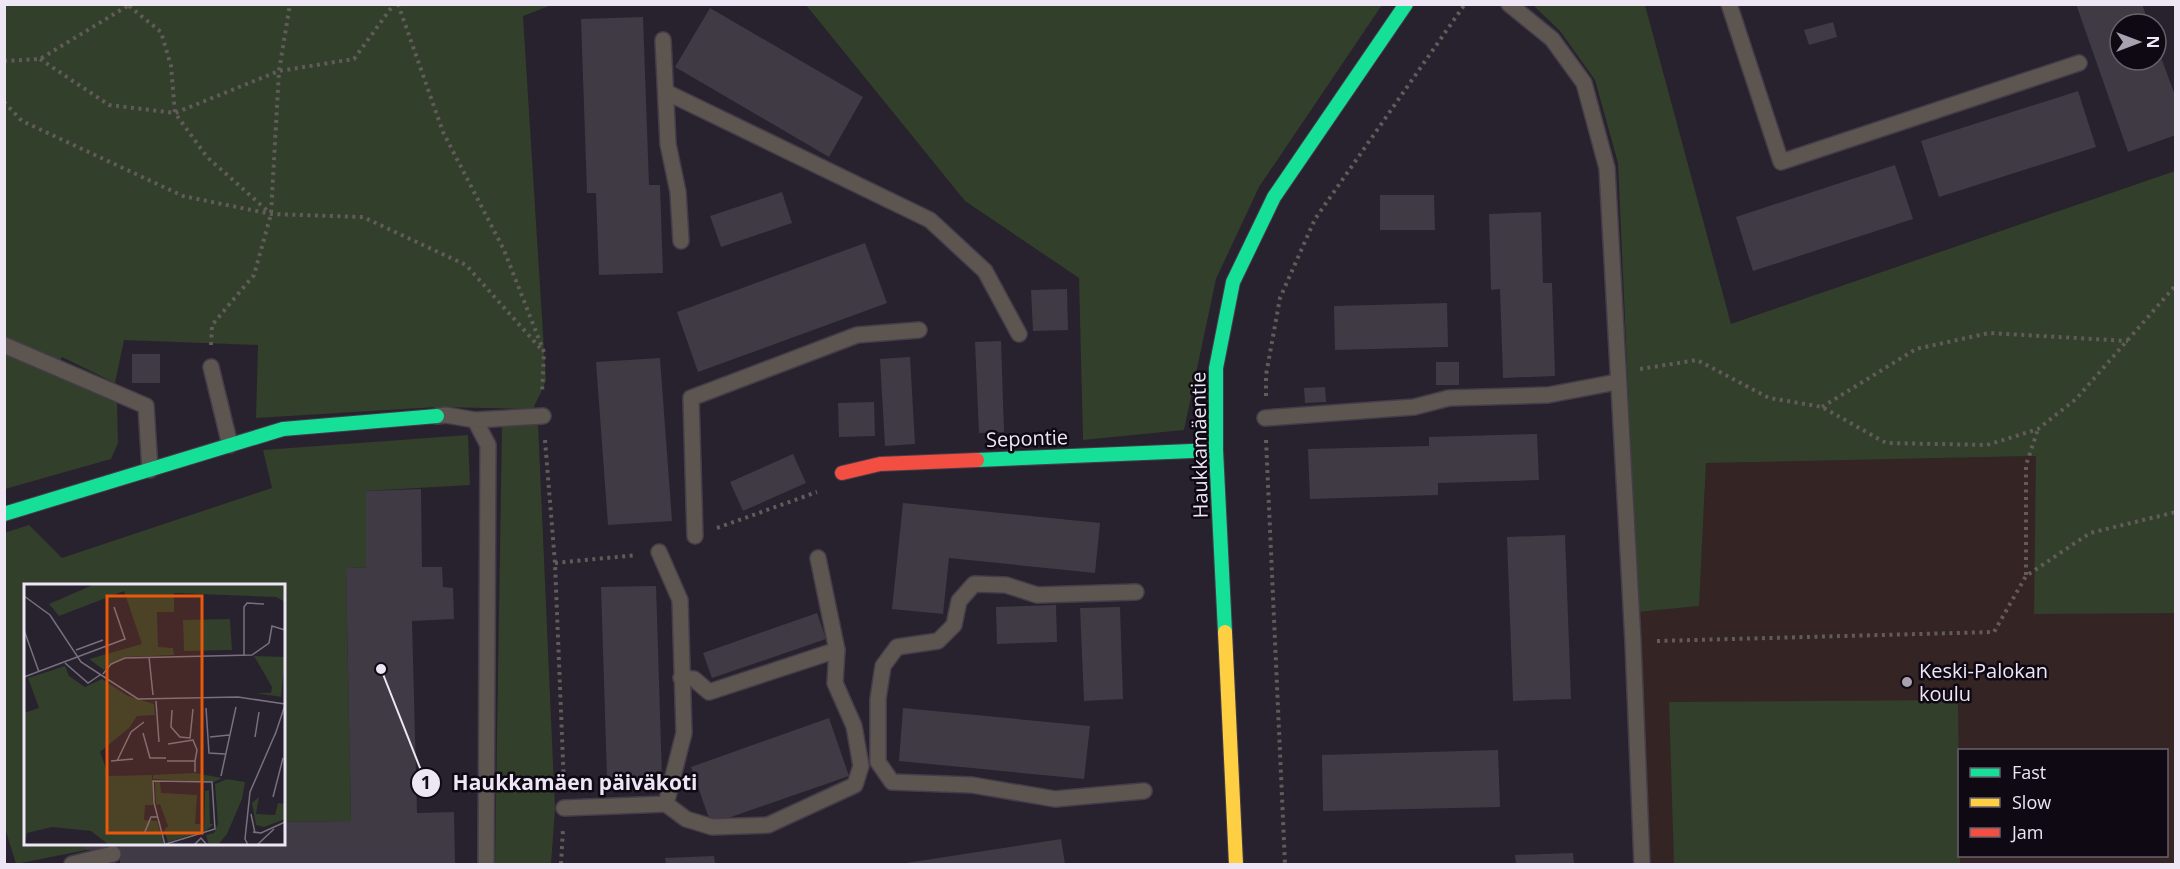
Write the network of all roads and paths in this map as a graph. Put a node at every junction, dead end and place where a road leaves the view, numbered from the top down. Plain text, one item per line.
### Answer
1 (290, 4) edge
2 (394, 4) edge
3 (398, 4) edge
4 (1406, 4) edge
5 (1509, 4) edge
6 (1729, 4) edge
7 (129, 5) edge
8 (663, 40) dead end
9 (40, 59) junction
10 (4, 61) edge
11 (2079, 63) dead end
12 (279, 71) junction
13 (666, 92) junction
14 (4, 102) edge
15 (175, 113) junction
16 (271, 214) junction
17 (681, 241) dead end
18 (2175, 285) edge
19 (919, 330) dead end
20 (1019, 334) dead end
21 (2128, 341) junction
22 (4, 345) edge
23 (544, 352) junction
24 (210, 368) joint
25 (1617, 378) junction
26 (1822, 407) junction
27 (437, 416) joint
28 (543, 416) junction
29 (1265, 418) dead end
30 (475, 420) junction
31 (2038, 429) junction
32 (230, 445) junction
33 (1216, 450) junction
34 (150, 470) junction
35 (842, 473) dead end
36 (2175, 512) edge
37 (4, 514) edge
38 (695, 536) dead end
39 (659, 552) dead end
40 (819, 558) dead end
41 (2026, 576) junction
42 (1136, 592) dead end
43 (1633, 642) junction
44 (837, 650) junction
45 (681, 678) junction
46 (1144, 790) dead end
47 (666, 804) junction
48 (564, 808) junction
49 (113, 854) dead end
50 (72, 864) edge
51 (486, 864) edge
52 (561, 864) edge
53 (1236, 864) edge
54 (1642, 864) edge

1 - 12 path
2 - 12 path
3 - 23 path
4 - 33 street, Haukkamäentie
5 - 25 lane
6 - 11 lane
7 - 9 path
7 - 15 path
8 - 13 lane
9 - 10 path
9 - 15 path
12 - 15 path
12 - 16 path
13 - 17 lane
13 - 20 lane
14 - 16 path
15 - 16 path
16 - 23 path
16 - 24 path
18 - 21 path
19 - 38 lane
21 - 26 path
21 - 31 path
22 - 34 lane
23 - 28 path
24 - 32 lane
25 - 26 path
25 - 29 lane
25 - 43 lane
26 - 31 path
27 - 30 lane
27 - 32 street
28 - 30 lane
28 - 48 path
30 - 51 lane
31 - 41 path
32 - 34 street
33 - 35 street, Sepontie
33 - 53 street, Haukkamäentie
34 - 37 street
36 - 41 path
39 - 45 lane
40 - 44 lane
41 - 43 path
42 - 46 lane
43 - 54 lane
44 - 45 lane
44 - 47 lane
45 - 47 lane
47 - 48 lane
48 - 52 path
49 - 50 lane

